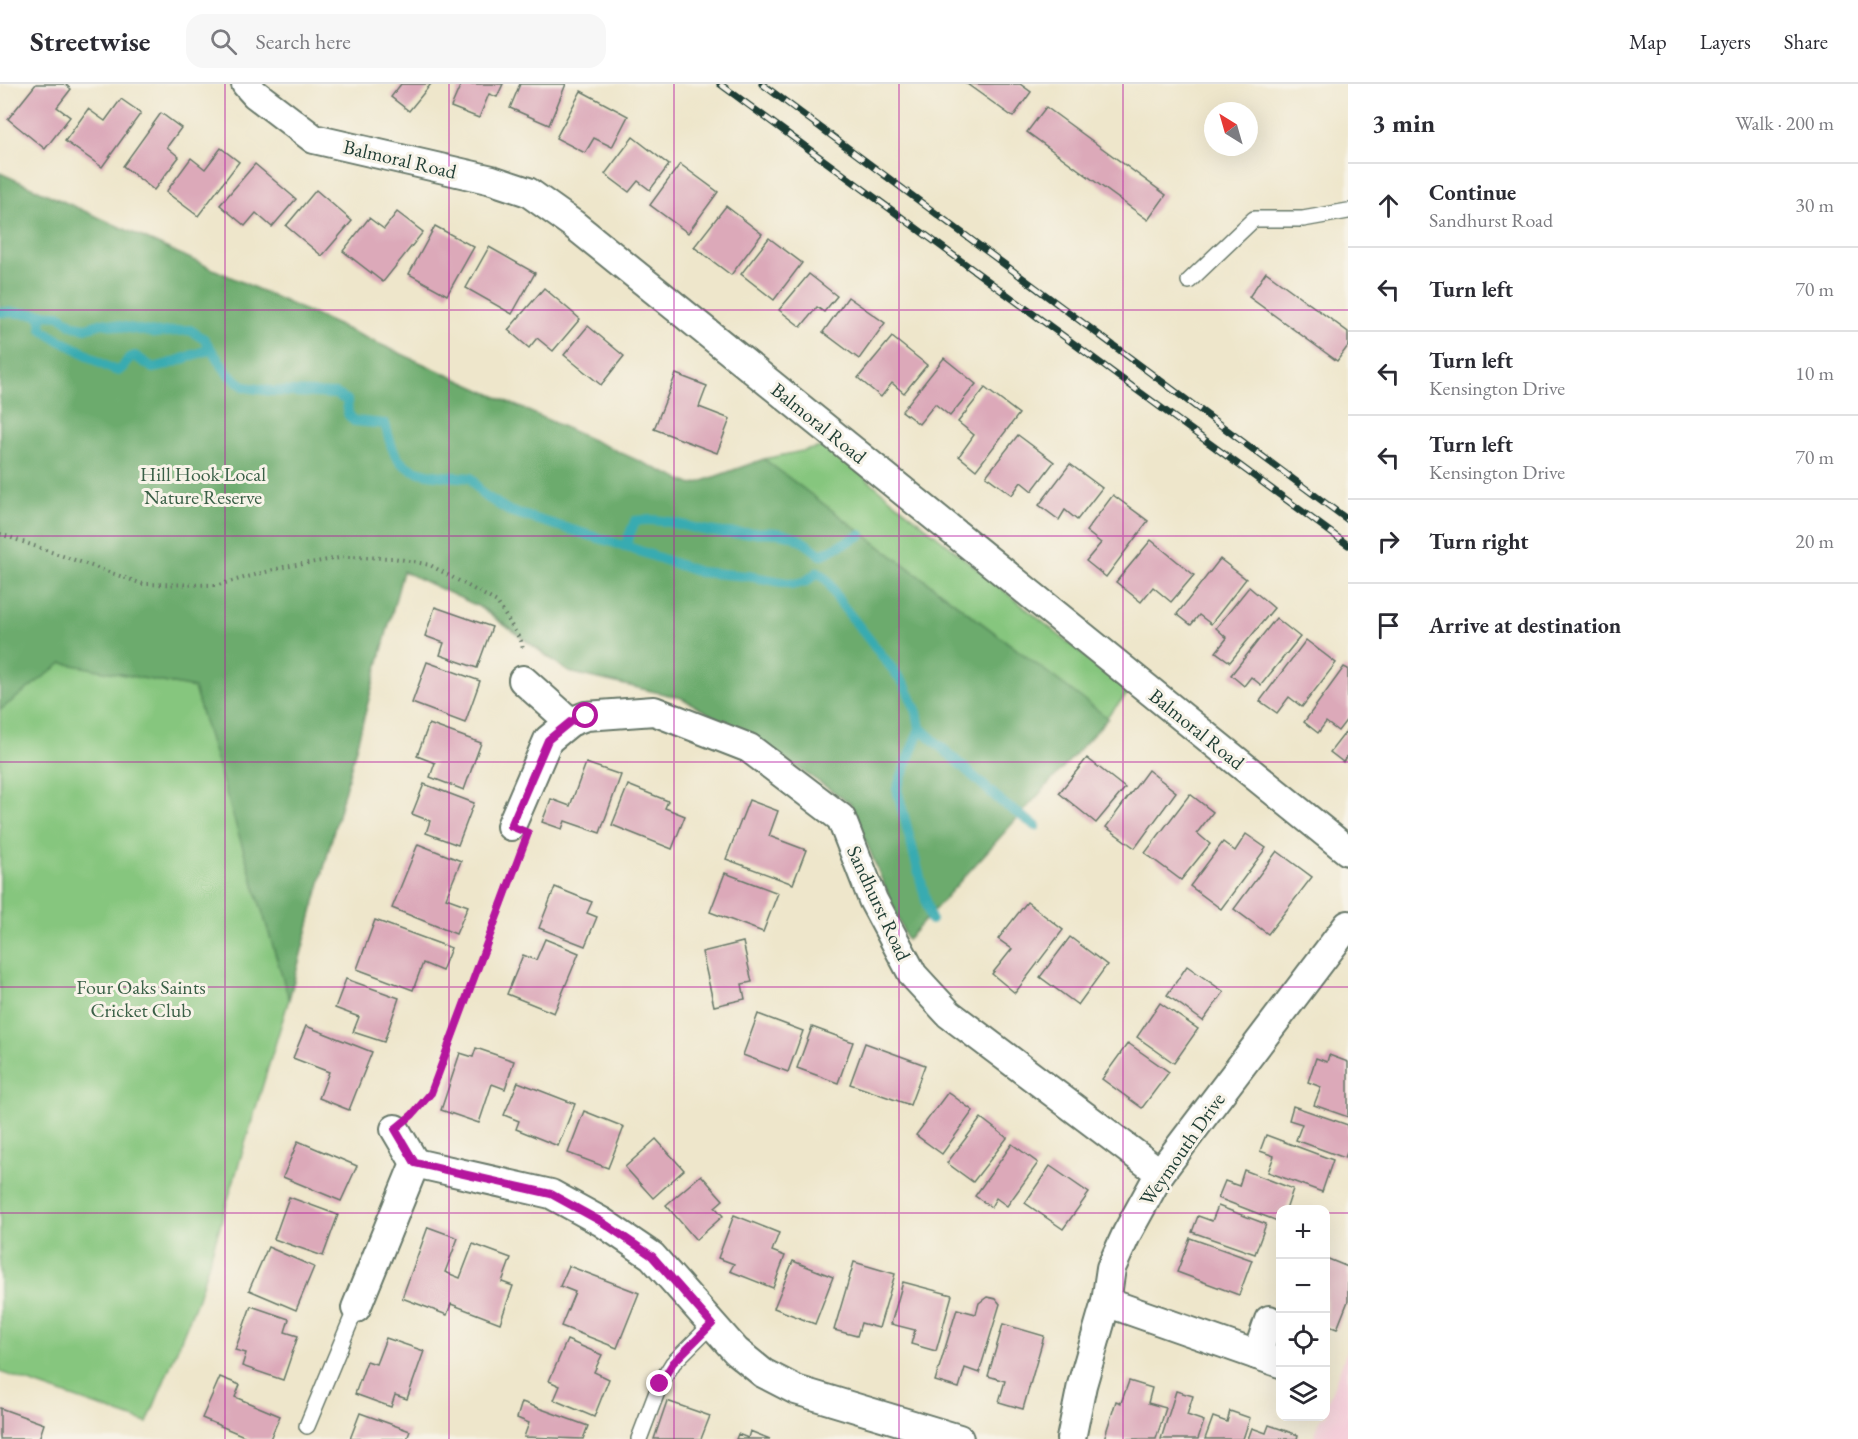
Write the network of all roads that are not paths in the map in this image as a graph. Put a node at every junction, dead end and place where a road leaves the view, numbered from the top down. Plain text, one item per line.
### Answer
1 (246, 84) edge
2 (1348, 211) edge
3 (1189, 281) dead end
4 (523, 680) road end
5 (570, 722) junction
6 (511, 826) road end
7 (1348, 851) edge
8 (1348, 925) edge
9 (395, 1129) road end
10 (415, 1163) junction
11 (1160, 1173) junction
12 (1106, 1302) junction
13 (356, 1308) joint
14 (1269, 1320) dead end
15 (712, 1324) junction
16 (1269, 1359) edge
17 (306, 1426) dead end
18 (639, 1439) edge
19 (959, 1439) edge
20 (1071, 1439) edge

1 - 7 street, Balmoral Road
2 - 3 lane
4 - 5 street
5 - 6 street, Sandhurst Road
5 - 11 street, Sandhurst Road
8 - 11 street, Weymouth Drive
9 - 10 street
10 - 13 street
10 - 15 street
11 - 12 street, Weymouth Drive
12 - 16 street
12 - 20 street, Weymouth Drive
13 - 17 lane
14 - 16 street
15 - 18 lane
15 - 19 street

